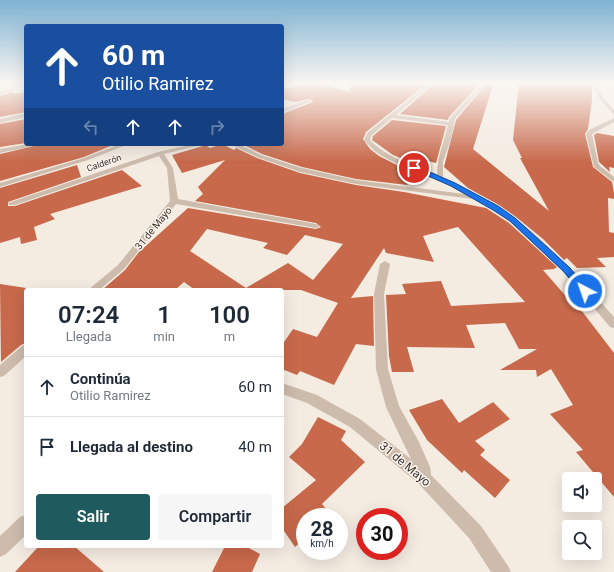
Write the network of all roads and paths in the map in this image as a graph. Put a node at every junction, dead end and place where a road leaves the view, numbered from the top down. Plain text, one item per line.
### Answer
1 (401, 109) edge
2 (460, 109) edge
3 (24, 115) edge
4 (392, 116) junction
5 (614, 120) edge
6 (0, 121) edge
7 (450, 124) junction
8 (27, 146) edge
9 (120, 146) edge
10 (192, 146) edge
11 (238, 146) edge
12 (0, 151) edge
13 (160, 152) junction
14 (440, 178) junction
15 (614, 180) edge
16 (0, 184) edge
17 (475, 197) junction
18 (174, 201) junction
19 (12, 203) dead end
20 (316, 226) dead end
21 (385, 264) dead end
22 (95, 288) edge
23 (614, 324) edge
24 (24, 351) edge
25 (0, 372) edge
26 (284, 389) edge
27 (424, 479) junction
28 (24, 525) edge
29 (0, 548) edge
30 (502, 572) edge

1 - 4 street
2 - 7 street
3 - 6 street
4 - 7 street
4 - 14 street
5 - 15 street
7 - 14 street
8 - 12 street
9 - 16 street, Calderón
10 - 13 street, Calderón
11 - 17 street
13 - 18 street, 31 de Mayo
13 - 19 street, Calderón
14 - 17 street
17 - 23 street
18 - 20 street
18 - 22 street, 31 de Mayo
21 - 27 street
24 - 25 street
26 - 27 street, 31 de Mayo
27 - 30 street, 31 de Mayo
28 - 29 street

